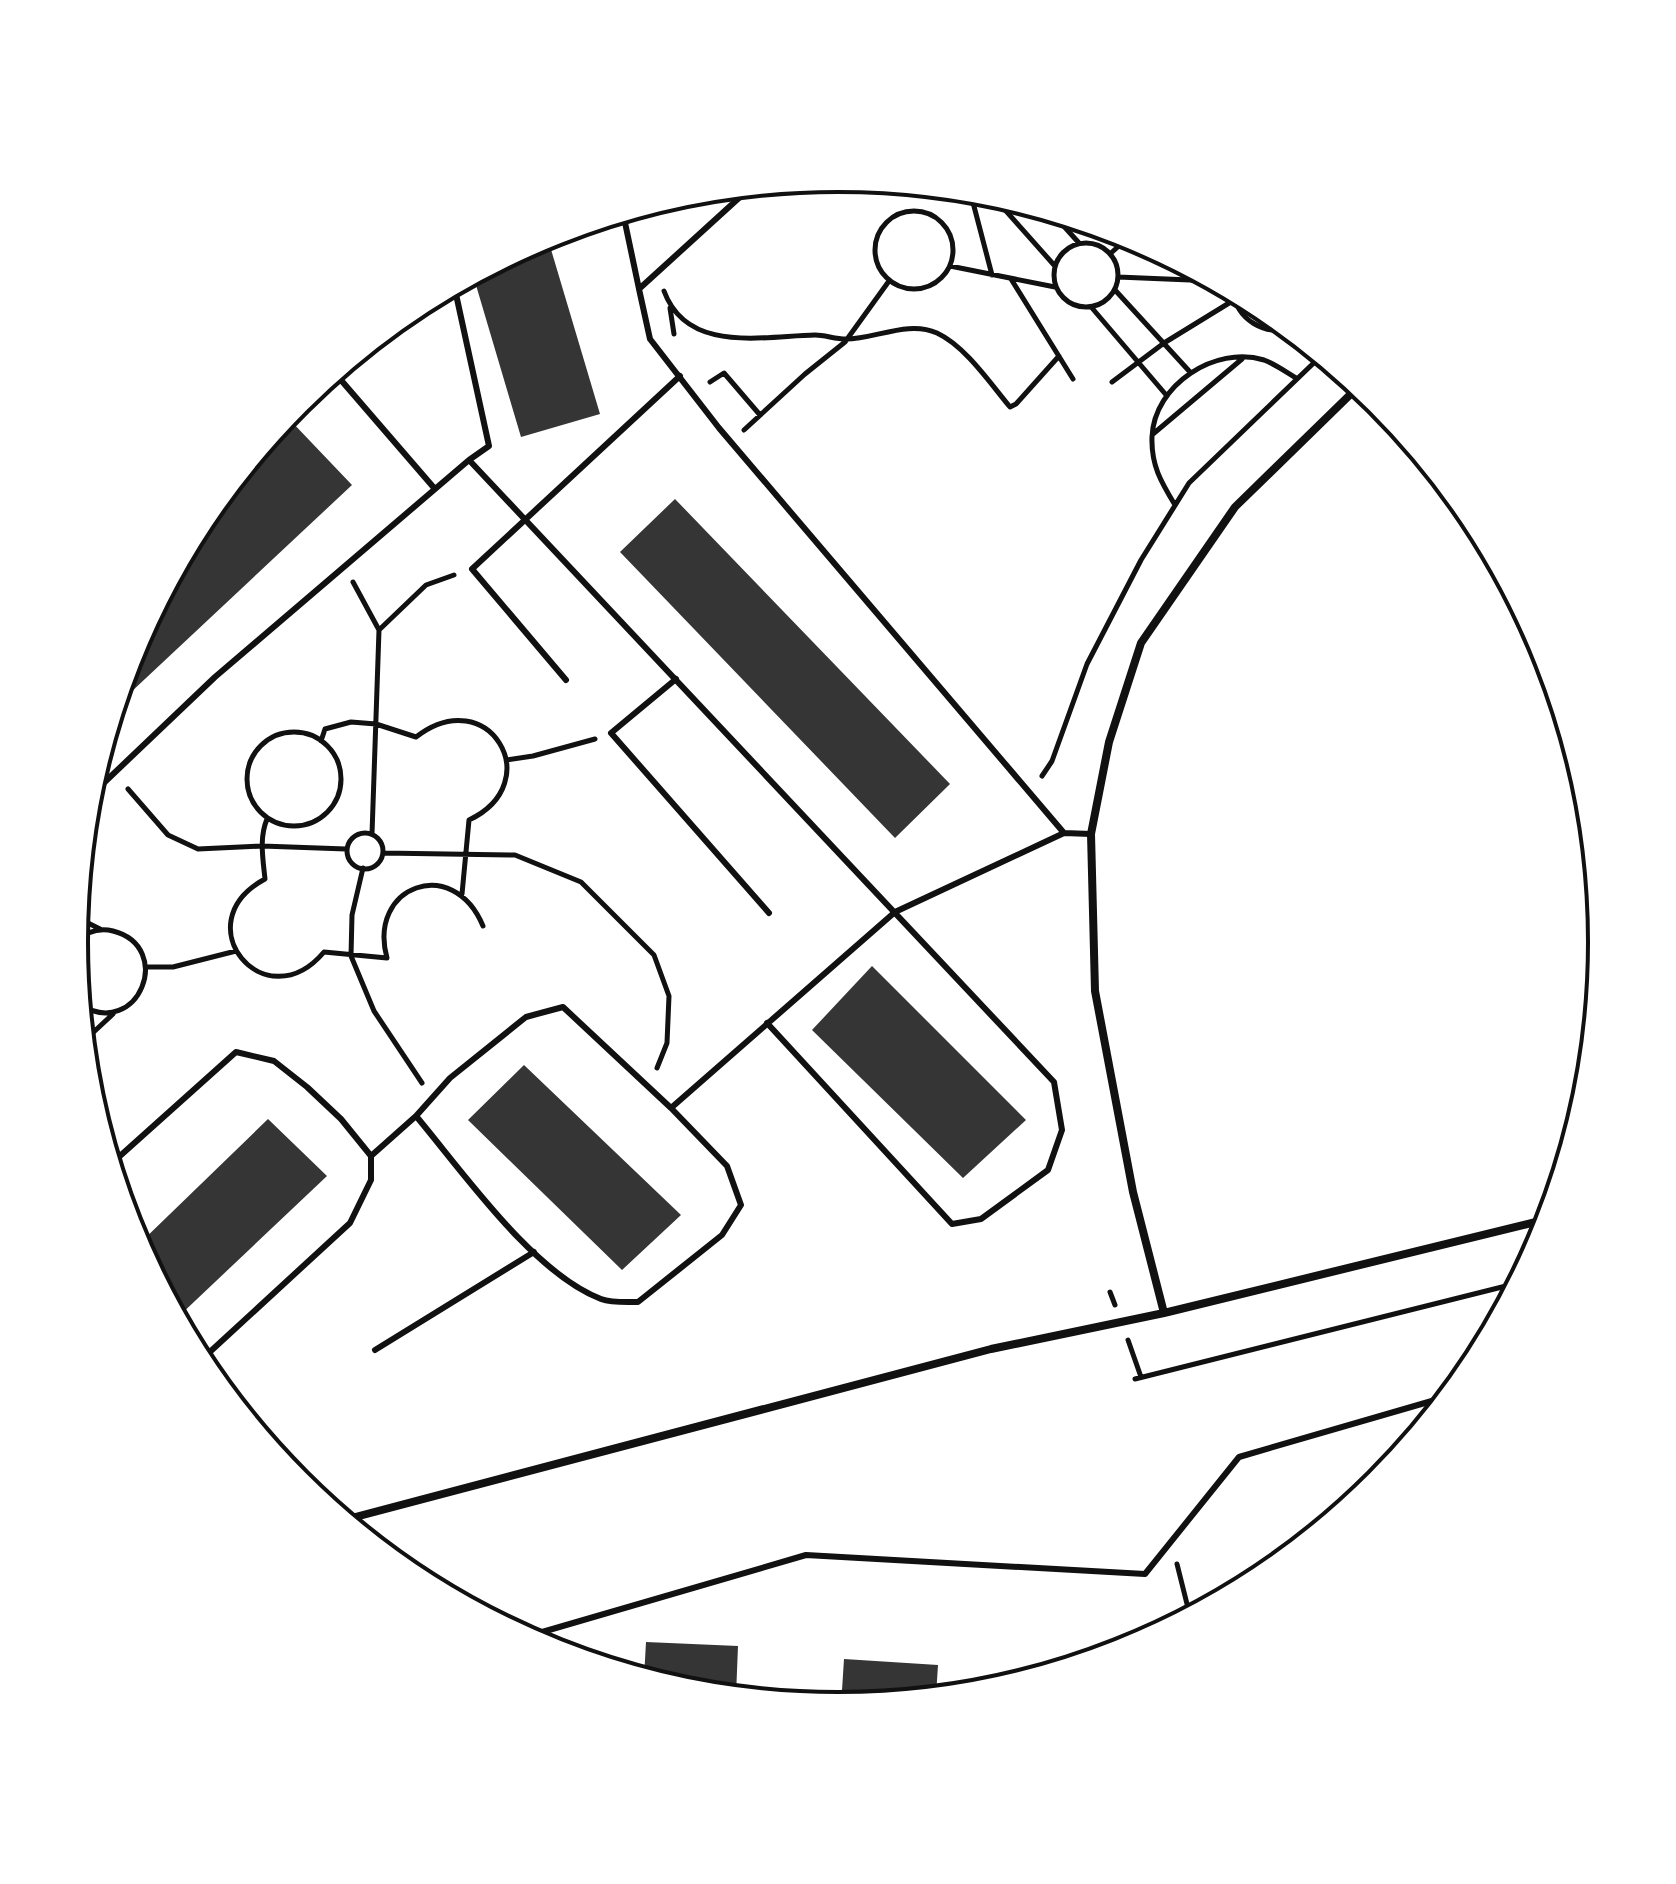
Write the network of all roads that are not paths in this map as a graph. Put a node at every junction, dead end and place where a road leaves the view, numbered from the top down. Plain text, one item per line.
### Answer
1 (739, 198) edge
2 (625, 224) edge
3 (639, 289) junction
4 (456, 296) edge
5 (680, 376) junction
6 (341, 380) edge
7 (1350, 395) edge
8 (469, 460) junction
9 (435, 489) junction
10 (525, 519) junction
11 (676, 679) junction
12 (566, 680) dead end
13 (106, 781) edge
14 (1064, 833) junction
15 (1091, 834) junction
16 (895, 912) junction
17 (769, 913) dead end
18 (767, 1023) junction
19 (671, 1108) junction
20 (416, 1116) junction
21 (120, 1156) edge
22 (371, 1156) junction
23 (1533, 1223) edge
24 (534, 1252) junction
25 (1164, 1313) junction
26 (375, 1350) dead end
27 (210, 1352) edge
28 (1431, 1401) edge
29 (356, 1517) edge
30 (543, 1632) edge

1 - 3 lane
2 - 3 lane
3 - 5 lane
4 - 8 lane
5 - 10 lane
5 - 14 lane
6 - 9 lane
7 - 15 street
8 - 9 lane
8 - 10 lane
9 - 13 lane
10 - 11 lane
10 - 12 lane
11 - 16 lane
11 - 17 lane
14 - 15 lane
14 - 16 lane
15 - 25 street
16 - 18 lane
16 - 18 lane
18 - 19 lane
19 - 20 lane
19 - 24 lane
20 - 22 lane
20 - 24 lane
21 - 22 lane
22 - 27 lane
23 - 25 street
24 - 26 lane
25 - 29 street
28 - 30 lane

